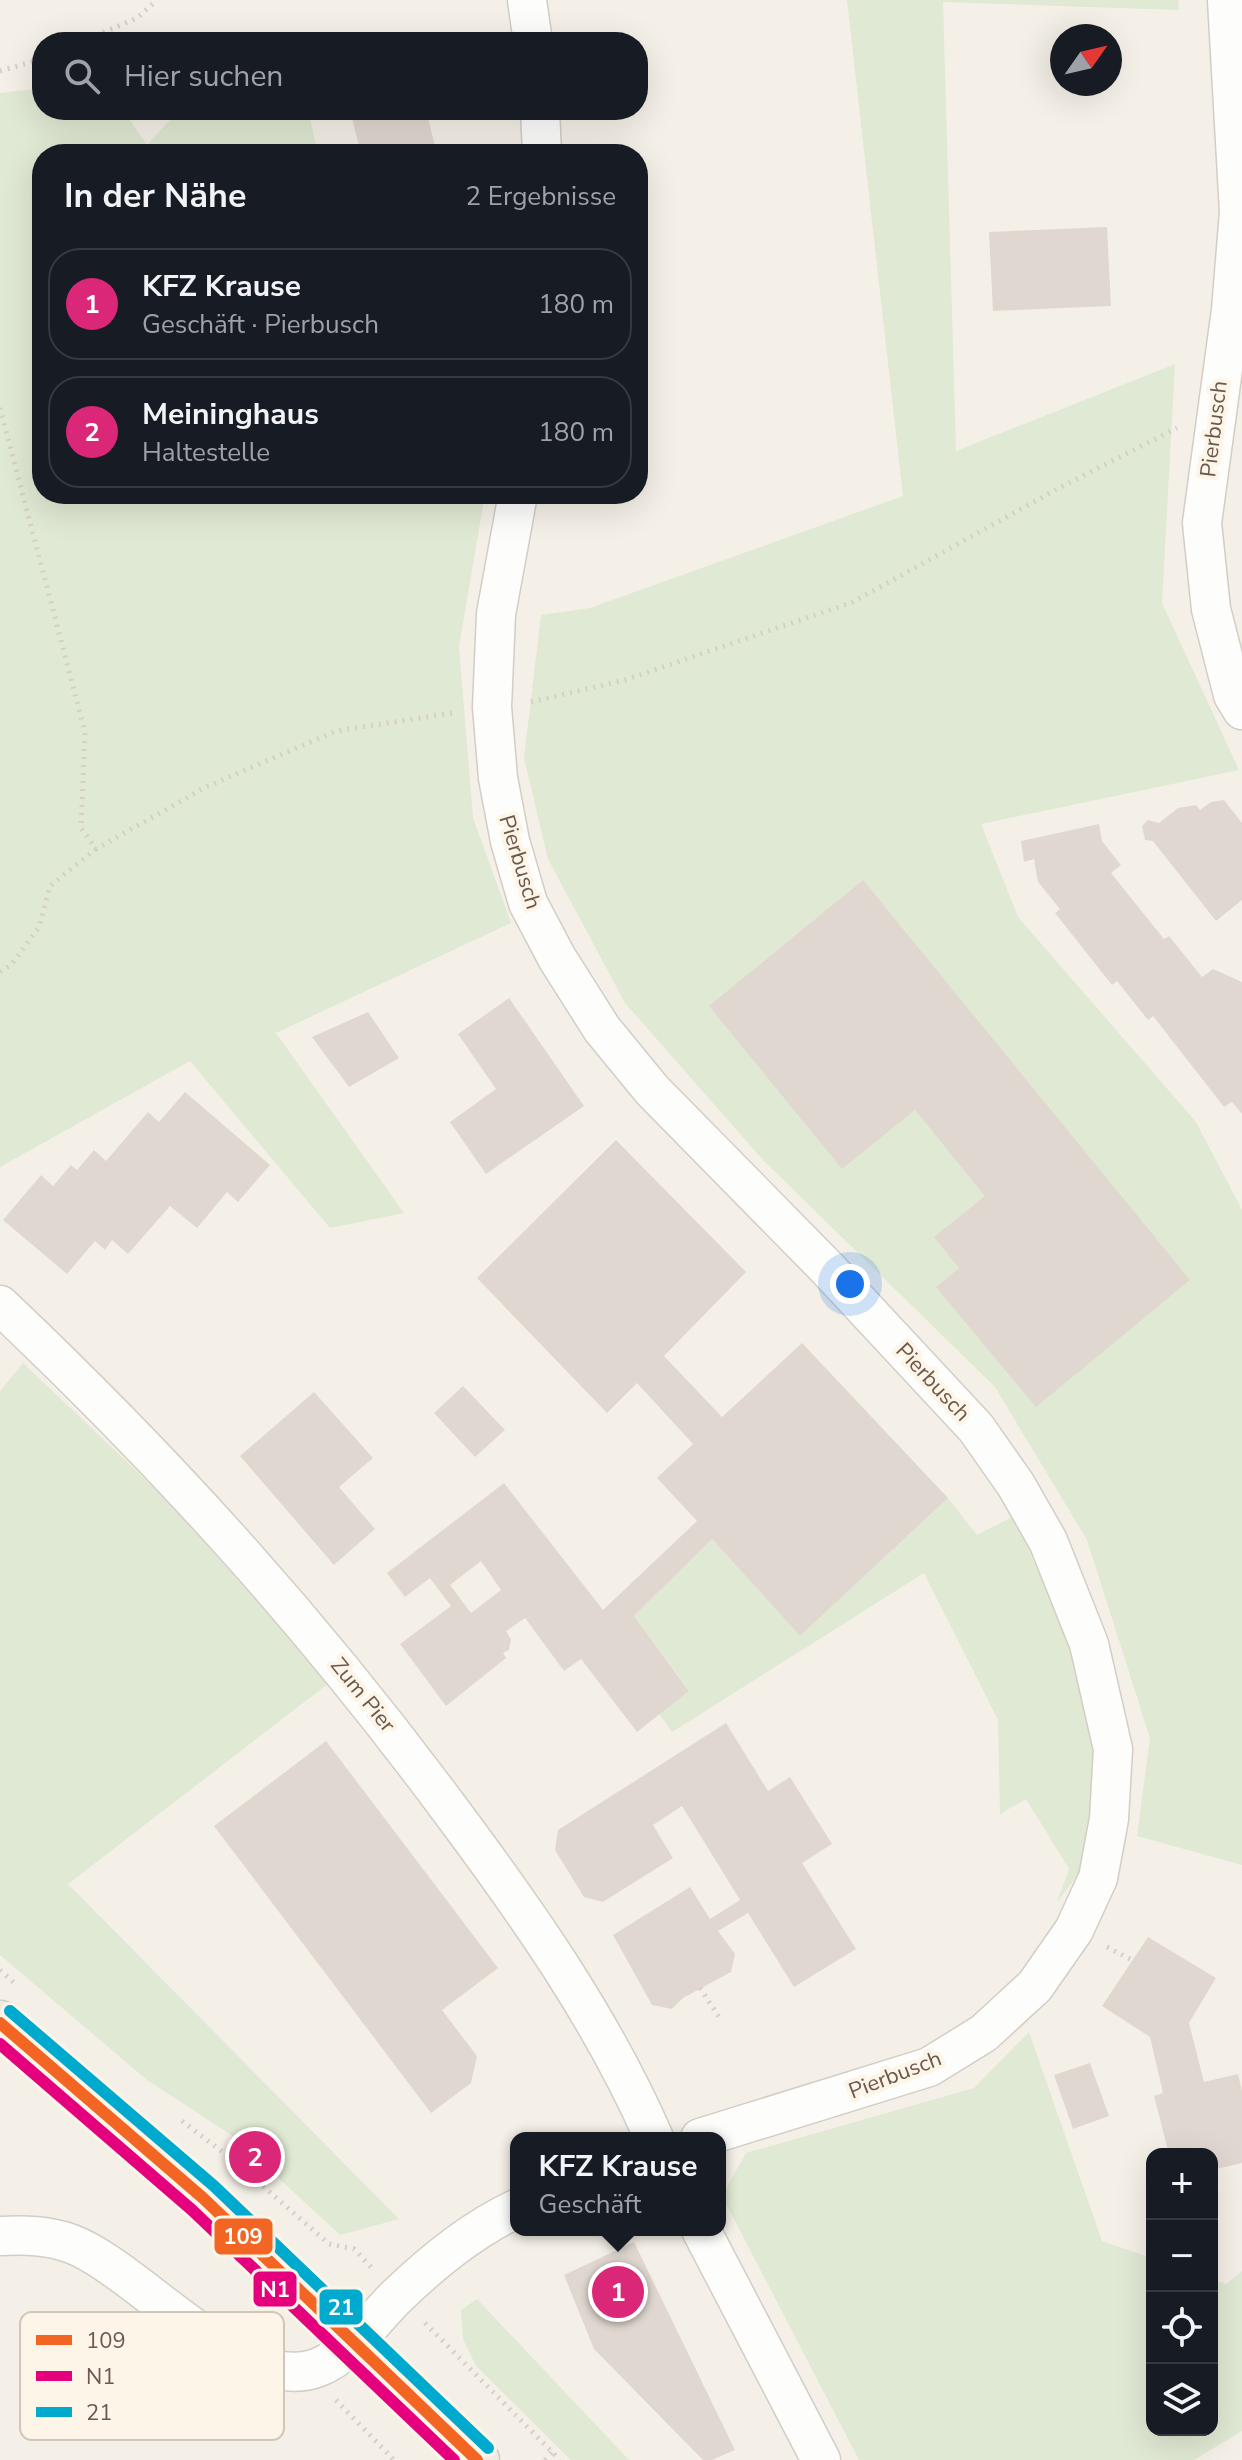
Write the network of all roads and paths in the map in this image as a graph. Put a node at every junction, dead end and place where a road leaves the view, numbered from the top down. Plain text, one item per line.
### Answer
1 (157, 0) edge
2 (527, 0) edge
3 (1227, 0) edge
4 (104, 32) edge
5 (532, 32) edge
6 (32, 62) edge
7 (0, 71) edge
8 (540, 120) edge
9 (542, 144) edge
10 (0, 408) edge
11 (1214, 419) junction
12 (516, 504) edge
13 (492, 707) junction
14 (1242, 710) edge
15 (96, 849) junction
16 (0, 972) edge
17 (0, 1305) edge
18 (0, 1970) edge
19 (700, 1988) dead end
20 (12, 2007) edge
21 (719, 2017) dead end
22 (169, 2112) dead end
23 (651, 2132) edge
24 (719, 2132) edge
25 (510, 2212) edge
26 (0, 2236) edge
27 (704, 2236) edge
28 (397, 2296) junction
29 (174, 2312) edge
30 (355, 2339) junction
31 (284, 2368) edge
32 (306, 2370) junction
33 (552, 2452) junction
34 (394, 2460) edge
35 (477, 2460) edge
36 (545, 2460) edge
37 (560, 2460) edge
38 (821, 2460) edge

1 - 4 path
2 - 5 street
3 - 11 street, Pierbusch
6 - 7 path
8 - 9 street
10 - 15 path
11 - 13 path
11 - 14 street, Pierbusch
12 - 13 street, Pierbusch
13 - 15 path
13 - 24 street, Pierbusch
15 - 16 path
17 - 23 street, Zum Pier
18 - 20 path
19 - 21 path
20 - 30 main road
22 - 28 path
25 - 28 street
26 - 29 street
27 - 38 street
28 - 30 street
28 - 33 path
30 - 32 street
30 - 35 main road
31 - 32 street
32 - 34 path
33 - 36 path
33 - 37 path

